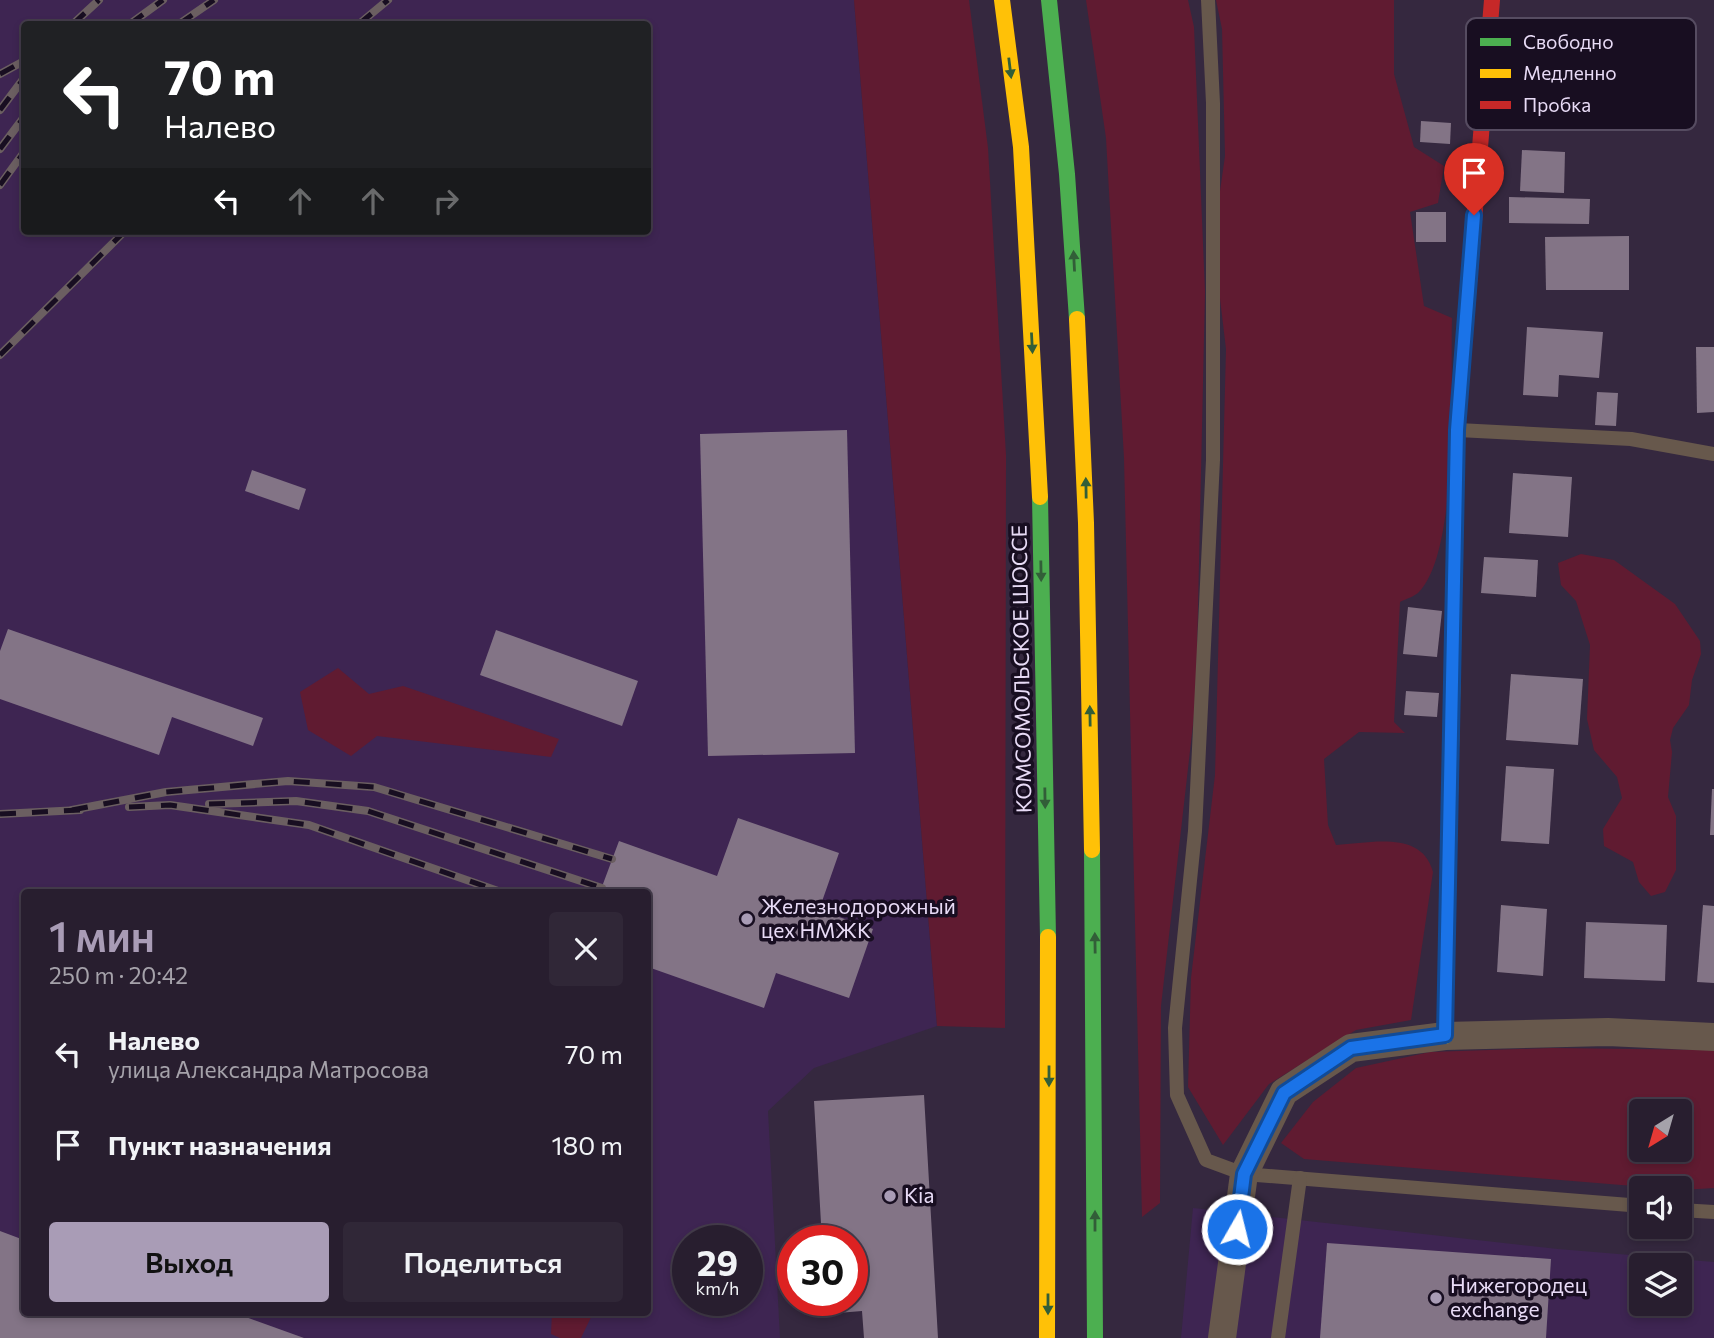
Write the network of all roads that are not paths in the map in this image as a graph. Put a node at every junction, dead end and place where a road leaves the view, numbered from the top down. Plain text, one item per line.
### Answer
1 (1002, 0) edge
2 (1049, 0) edge
3 (1208, 0) edge
4 (1492, 0) edge
5 (1491, 18) edge
6 (1481, 130) edge
7 (1457, 430) junction
8 (1714, 454) edge
9 (1445, 1035) junction
10 (1714, 1037) edge
11 (1244, 1174) junction
12 (1300, 1178) junction
13 (1629, 1205) edge
14 (1692, 1211) edge
15 (1714, 1212) edge
16 (1047, 1338) edge
17 (1095, 1338) edge
18 (1222, 1338) edge
19 (1278, 1338) edge

1 -> 16 main road, КОМСОМОЛЬСКОЕ ШОССЕ
17 -> 2 main road
3 - 11 lane
4 - 5 main road
6 - 7 main road
7 - 8 lane
7 - 9 main road
9 - 10 street
9 - 11 street
11 - 12 lane
11 - 18 street
12 - 13 lane
12 - 19 lane
14 - 15 lane

